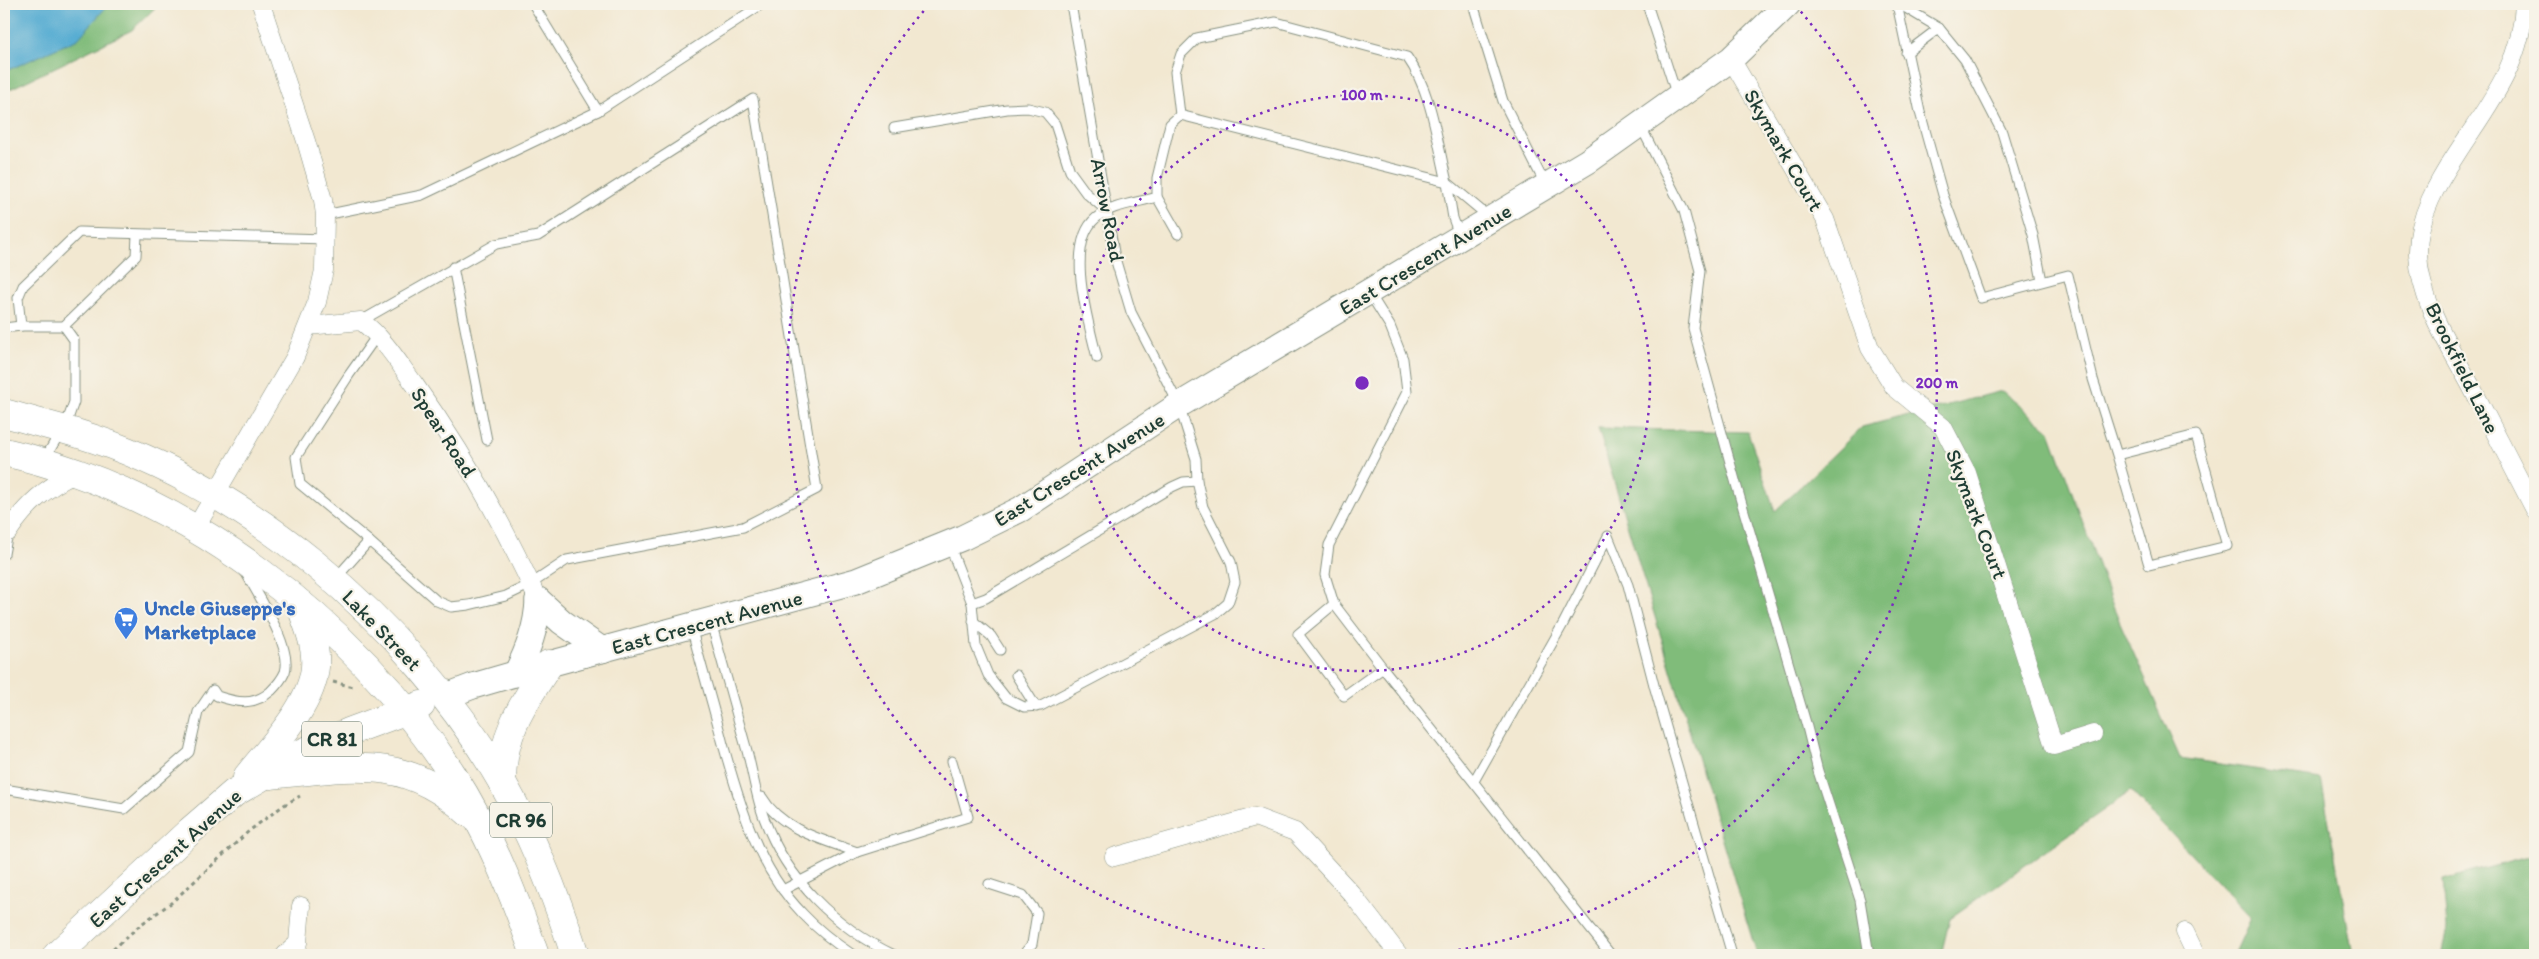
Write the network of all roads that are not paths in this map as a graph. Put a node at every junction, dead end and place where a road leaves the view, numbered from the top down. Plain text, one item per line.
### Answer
1 (261, 4) edge
2 (533, 4) edge
3 (762, 4) edge
4 (1072, 4) edge
5 (1472, 4) edge
6 (1647, 4) edge
7 (1788, 4) edge
8 (1898, 4) edge
9 (2524, 4) edge
10 (1939, 28) junction
11 (1906, 54) junction
12 (1731, 59) junction
13 (1678, 98) junction
14 (598, 111) junction
15 (1180, 115) junction
16 (1640, 125) junction
17 (894, 128) dead end
18 (1447, 182) junction
19 (1547, 186) junction
20 (1157, 197) junction
21 (1107, 211) junction
22 (325, 216) junction
23 (1491, 219) junction
24 (1178, 234) dead end
25 (137, 235) junction
26 (326, 239) junction
27 (1460, 239) junction
28 (453, 267) junction
29 (2042, 281) junction
30 (1370, 293) junction
31 (361, 321) junction
32 (21, 326) junction
33 (64, 326) junction
34 (308, 326) junction
35 (4, 328) edge
36 (378, 334) junction
37 (1097, 358) dead end
38 (1179, 405) junction
39 (4, 413) edge
40 (62, 428) junction
41 (487, 440) dead end
42 (4, 452) edge
43 (2117, 455) junction
44 (42, 462) junction
45 (75, 474) junction
46 (1197, 481) junction
47 (215, 495) junction
48 (2535, 510) edge
49 (6, 523) edge
50 (195, 530) junction
51 (369, 540) junction
52 (948, 544) junction
53 (4, 554) edge
54 (238, 557) junction
55 (333, 580) junction
56 (534, 592) junction
57 (299, 603) junction
58 (972, 604) junction
59 (1334, 604) junction
60 (973, 620) junction
61 (700, 623) junction
62 (602, 650) junction
63 (1000, 650) dead end
64 (549, 664) junction
65 (1383, 668) junction
66 (516, 674) junction
67 (1016, 675) dead end
68 (444, 697) junction
69 (1036, 707) junction
70 (406, 710) junction
71 (2093, 734) dead end
72 (952, 761) dead end
73 (261, 776) junction
74 (1474, 781) junction
75 (502, 782) junction
76 (4, 789) edge
77 (757, 790) junction
78 (234, 794) junction
79 (482, 825) junction
80 (857, 852) junction
81 (1114, 857) dead end
82 (798, 880) junction
83 (989, 884) dead end
84 (783, 890) junction
85 (301, 906) dead end
86 (2186, 932) dead end
87 (57, 955) edge
88 (285, 955) edge
89 (535, 955) edge
90 (575, 955) edge
91 (853, 955) edge
92 (894, 955) edge
93 (1023, 955) edge
94 (1399, 955) edge
95 (1611, 955) edge
96 (1732, 955) edge
97 (1869, 955) edge
98 (2196, 955) edge

1 - 22 street
2 - 14 lane
3 - 14 lane
4 - 21 lane, Arrow Road
5 - 19 lane
6 - 13 lane
7 - 12 street, East Crescent Avenue
8 - 10 lane
8 - 11 lane
9 - 48 street, Brookfield Lane
10 - 11 lane
10 - 29 lane
11 - 29 lane
12 - 13 street, East Crescent Avenue
12 - 71 street, Skymark Court
13 - 16 street, East Crescent Avenue
14 - 22 lane
15 - 18 lane
15 - 18 lane
15 - 20 lane
16 - 19 street, East Crescent Avenue
16 - 97 lane
17 - 21 lane
18 - 23 lane
18 - 27 lane
19 - 23 street, East Crescent Avenue
20 - 21 lane
20 - 24 lane
21 - 37 lane
21 - 38 lane, Arrow Road
22 - 26 street
23 - 27 street, East Crescent Avenue
25 - 26 lane
25 - 32 lane
25 - 33 lane
26 - 34 street
27 - 30 street, East Crescent Avenue
28 - 31 lane
28 - 41 lane
28 - 56 lane
29 - 43 lane
30 - 38 street, East Crescent Avenue
30 - 59 lane
31 - 34 street
31 - 36 street, Spear Road
32 - 33 lane
32 - 35 lane
33 - 40 lane
34 - 47 street
36 - 51 lane
36 - 56 street, Spear Road
38 - 46 lane, Arrow Road
38 - 52 street, East Crescent Avenue
39 - 40 main road, Lake Street
40 - 44 lane
40 - 47 main road, Lake Street
42 - 44 main road, Lake Street
43 - 43 lane
44 - 45 main road, Lake Street
45 - 49 street
45 - 50 main road, Lake Street
46 - 58 lane
46 - 69 lane, Arrow Road
47 - 50 street
47 - 55 main road, Lake Street
49 - 53 lane
50 - 54 main road, Lake Street
51 - 55 lane
51 - 56 lane
52 - 58 lane
52 - 61 street, East Crescent Avenue
54 - 57 main road, Lake Street
54 - 76 lane
55 - 68 main road, Lake Street
56 - 62 street
56 - 66 street
57 - 70 main road, Lake Street
57 - 78 main road
58 - 60 lane
59 - 65 lane
59 - 65 lane
60 - 63 lane
60 - 69 lane
61 - 62 street, East Crescent Avenue
61 - 77 lane
61 - 84 lane
62 - 64 street, East Crescent Avenue
64 - 66 street, East Crescent Avenue
64 - 75 main road
65 - 74 lane
66 - 68 street, East Crescent Avenue
67 - 69 lane
68 - 70 main road, East Crescent Avenue
68 - 75 main road, Lake Street / CR 96
70 - 73 main road, East Crescent Avenue / CR 81
70 - 79 main road, Lake Street / CR 96
72 - 80 lane
73 - 78 main road, East Crescent Avenue / CR 81
73 - 79 main road
74 - 95 lane
74 - 96 lane
75 - 90 main road, Lake Street / CR 96
77 - 80 lane
77 - 82 lane
78 - 87 main road, East Crescent Avenue / CR 81
79 - 89 main road, Lake Street / CR 96
80 - 82 lane
81 - 94 street
82 - 84 lane
82 - 92 lane
83 - 93 lane
84 - 91 lane
85 - 88 street
86 - 98 street

